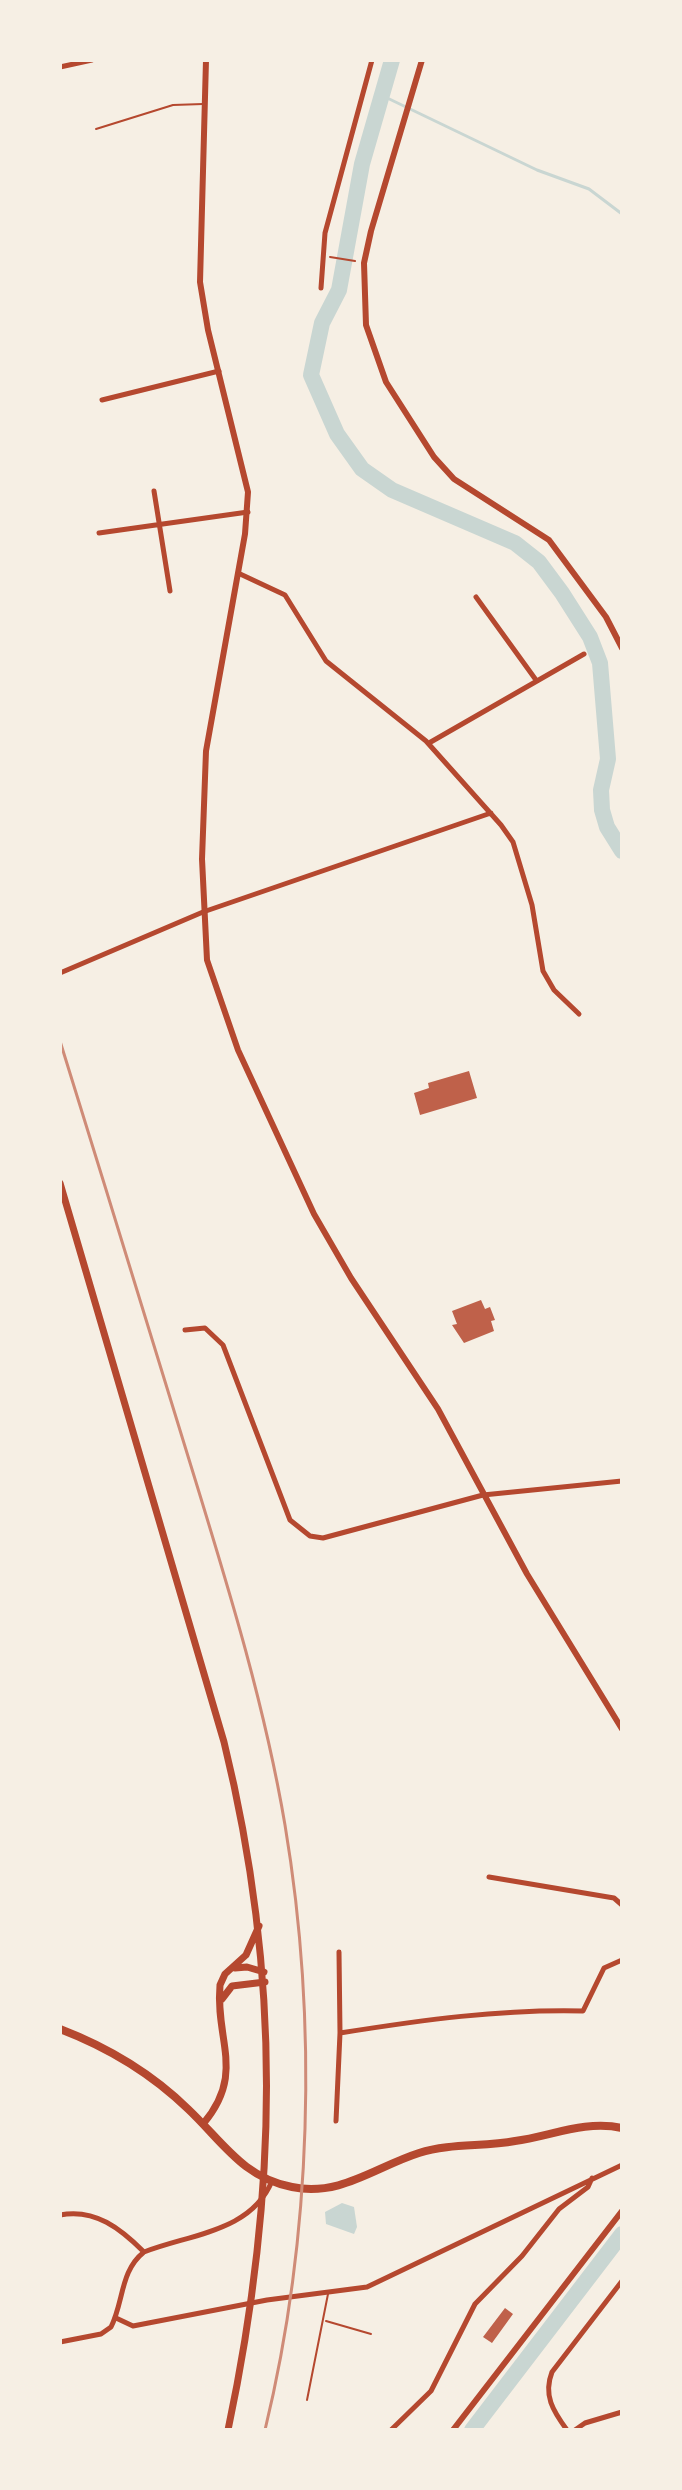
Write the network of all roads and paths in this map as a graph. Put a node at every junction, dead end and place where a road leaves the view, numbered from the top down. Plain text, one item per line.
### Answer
1 (92, 60) edge
2 (206, 60) edge
3 (372, 60) edge
4 (422, 60) edge
5 (60, 67) edge
6 (205, 104) junction
7 (96, 129) dead end
8 (333, 257) dead end
9 (353, 260) dead end
10 (321, 288) dead end
11 (219, 371) junction
12 (102, 400) dead end
13 (154, 491) dead end
14 (248, 512) junction
15 (162, 523) junction
16 (99, 533) dead end
17 (237, 573) junction
18 (170, 591) dead end
19 (476, 597) dead end
20 (622, 648) edge
21 (584, 654) dead end
22 (536, 680) junction
23 (429, 743) junction
24 (491, 813) junction
25 (203, 912) junction
26 (60, 973) edge
27 (579, 1014) dead end
28 (60, 1183) edge
29 (185, 1330) dead end
30 (622, 1481) edge
31 (483, 1495) junction
32 (622, 1729) edge
33 (489, 1877) dead end
34 (622, 1905) edge
35 (260, 1924) junction
36 (339, 1952) dead end
37 (622, 1960) edge
38 (235, 1968) junction
39 (264, 1972) junction
40 (265, 1982) junction
41 (220, 2003) junction
42 (60, 2029) edge
43 (340, 2033) junction
44 (336, 2121) dead end
45 (203, 2124) junction
46 (622, 2128) edge
47 (622, 2165) edge
48 (592, 2177) junction
49 (272, 2181) junction
50 (622, 2211) edge
51 (60, 2215) edge
52 (144, 2252) junction
53 (622, 2281) edge
54 (328, 2293) junction
55 (116, 2318) junction
56 (324, 2320) junction
57 (371, 2334) dead end
58 (60, 2342) edge
59 (307, 2400) dead end
60 (622, 2412) edge
61 (228, 2430) edge
62 (391, 2430) edge
63 (453, 2430) edge
64 (567, 2430) edge
65 (575, 2430) edge

1 - 5 street
2 - 6 street
3 - 10 street
4 - 20 street
6 - 7 lane
6 - 11 street
8 - 9 path
11 - 12 street
11 - 14 street
13 - 15 street
14 - 15 street
14 - 17 street
15 - 16 street
15 - 18 street
17 - 23 street
17 - 25 street
19 - 22 street
21 - 22 street
22 - 23 street
23 - 24 street
24 - 25 street
24 - 27 street
25 - 26 street
25 - 31 street
28 - 35 main road
29 - 31 street
30 - 31 street
31 - 32 street
33 - 34 street
35 - 38 main road
35 - 39 main road
36 - 43 street
37 - 43 street
38 - 39 main road
38 - 41 main road
39 - 40 main road
40 - 41 main road
40 - 61 main road
41 - 45 main road
42 - 45 main road
43 - 44 street
45 - 49 main road
46 - 49 main road
47 - 48 street
48 - 54 street
48 - 62 street
49 - 52 street
50 - 63 street
51 - 52 street
52 - 55 street
53 - 64 street
54 - 55 street
54 - 56 lane
55 - 58 street
56 - 57 lane
56 - 59 lane
60 - 65 street

